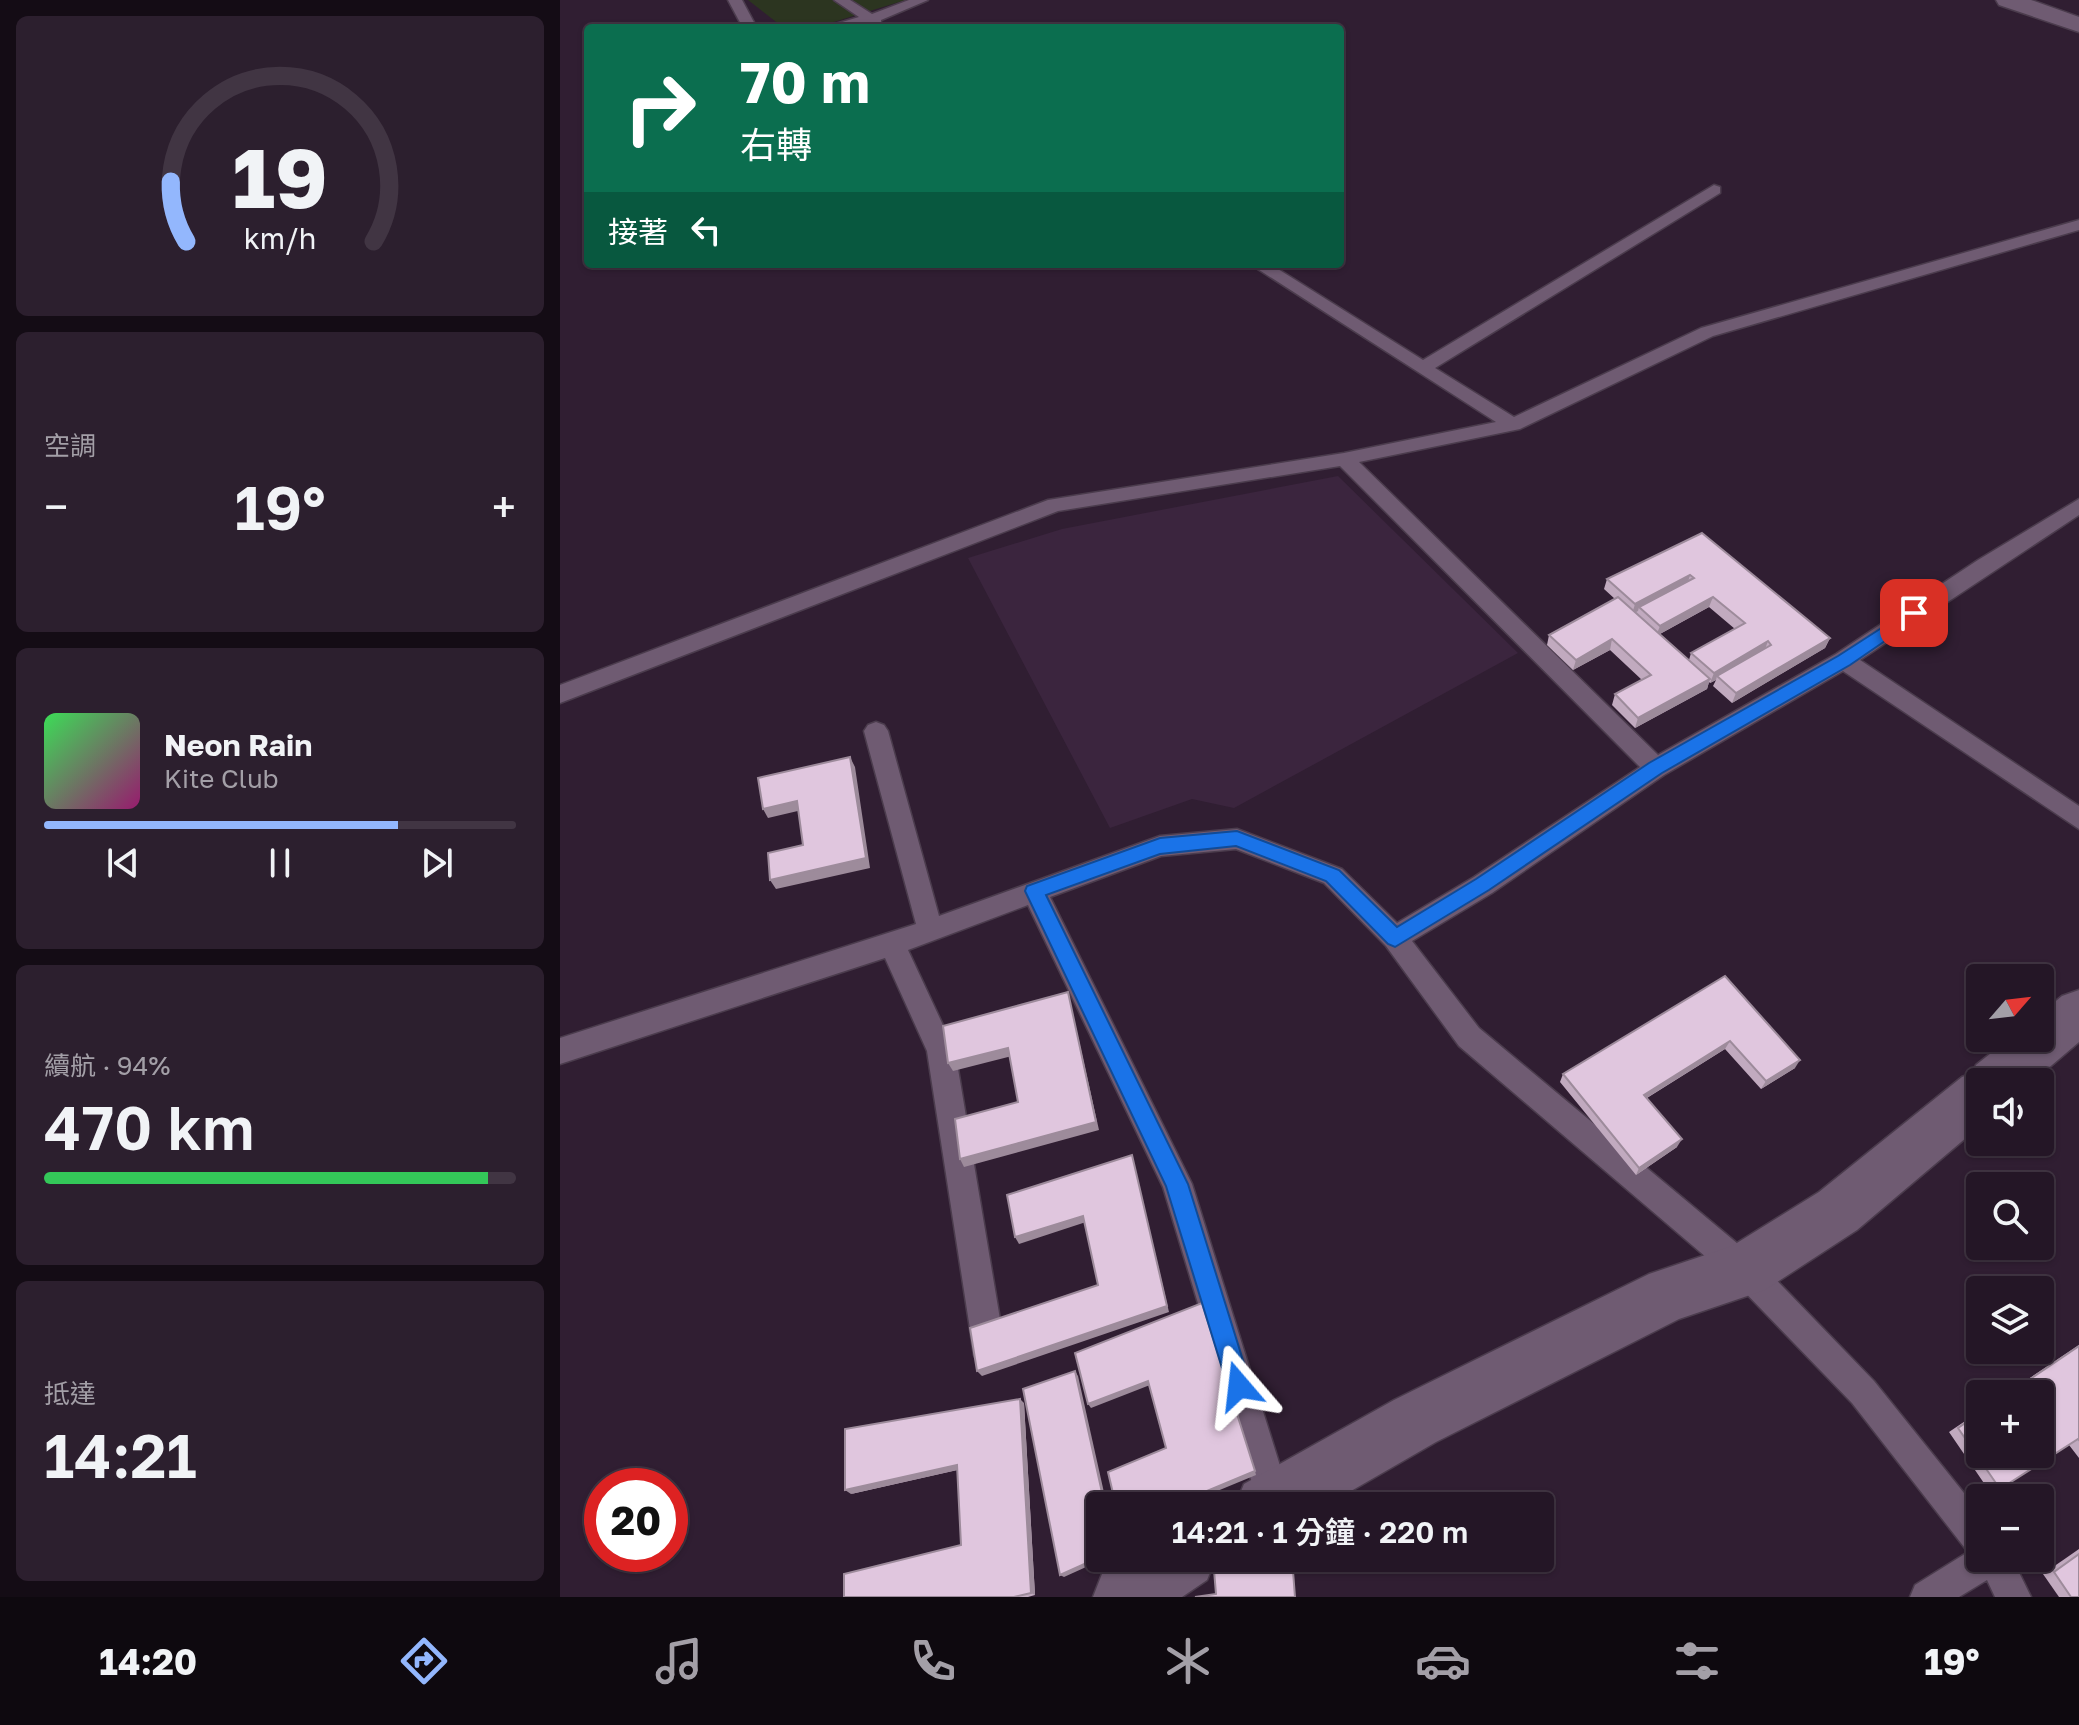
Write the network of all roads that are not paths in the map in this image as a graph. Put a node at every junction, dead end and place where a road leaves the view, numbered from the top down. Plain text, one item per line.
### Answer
1 (735, 0) edge
2 (841, 0) edge
3 (921, 0) edge
4 (2008, 0) edge
5 (871, 19) junction
6 (748, 24) edge
7 (848, 24) edge
8 (879, 24) edge
9 (2079, 25) edge
10 (1714, 190) dead end
11 (2079, 225) edge
12 (1264, 268) edge
13 (1422, 368) junction
14 (1513, 425) junction
15 (1344, 459) junction
16 (2079, 506) edge
17 (1844, 660) junction
18 (560, 694) edge
19 (876, 731) dead end
20 (1656, 768) junction
21 (2079, 819) edge
22 (1034, 891) junction
23 (930, 929) junction
24 (1395, 938) junction
25 (892, 944) junction
26 (2079, 1012) edge
27 (560, 1051) edge
28 (2011, 1068) edge
29 (1966, 1106) edge
30 (1745, 1270) junction
31 (990, 1358) edge
32 (1267, 1492) edge
33 (1289, 1492) edge
34 (1966, 1522) edge
35 (1163, 1572) edge
36 (1969, 1572) edge
37 (2000, 1572) edge
38 (1125, 1597) edge
39 (1927, 1597) edge
40 (2014, 1597) edge

1 - 6 lane
2 - 5 lane
3 - 5 lane
4 - 9 street
5 - 7 lane
5 - 8 lane
10 - 13 lane
11 - 14 lane
12 - 13 lane
13 - 14 lane
14 - 15 lane
15 - 18 lane
15 - 20 lane
16 - 17 lane
17 - 20 lane
17 - 21 lane
19 - 23 lane
20 - 24 lane
22 - 23 lane
22 - 24 lane
22 - 32 lane
23 - 25 lane
24 - 30 lane
25 - 27 lane
25 - 31 lane
26 - 28 street
29 - 30 street
30 - 33 street
30 - 34 lane
35 - 38 street
36 - 39 lane
37 - 40 lane

